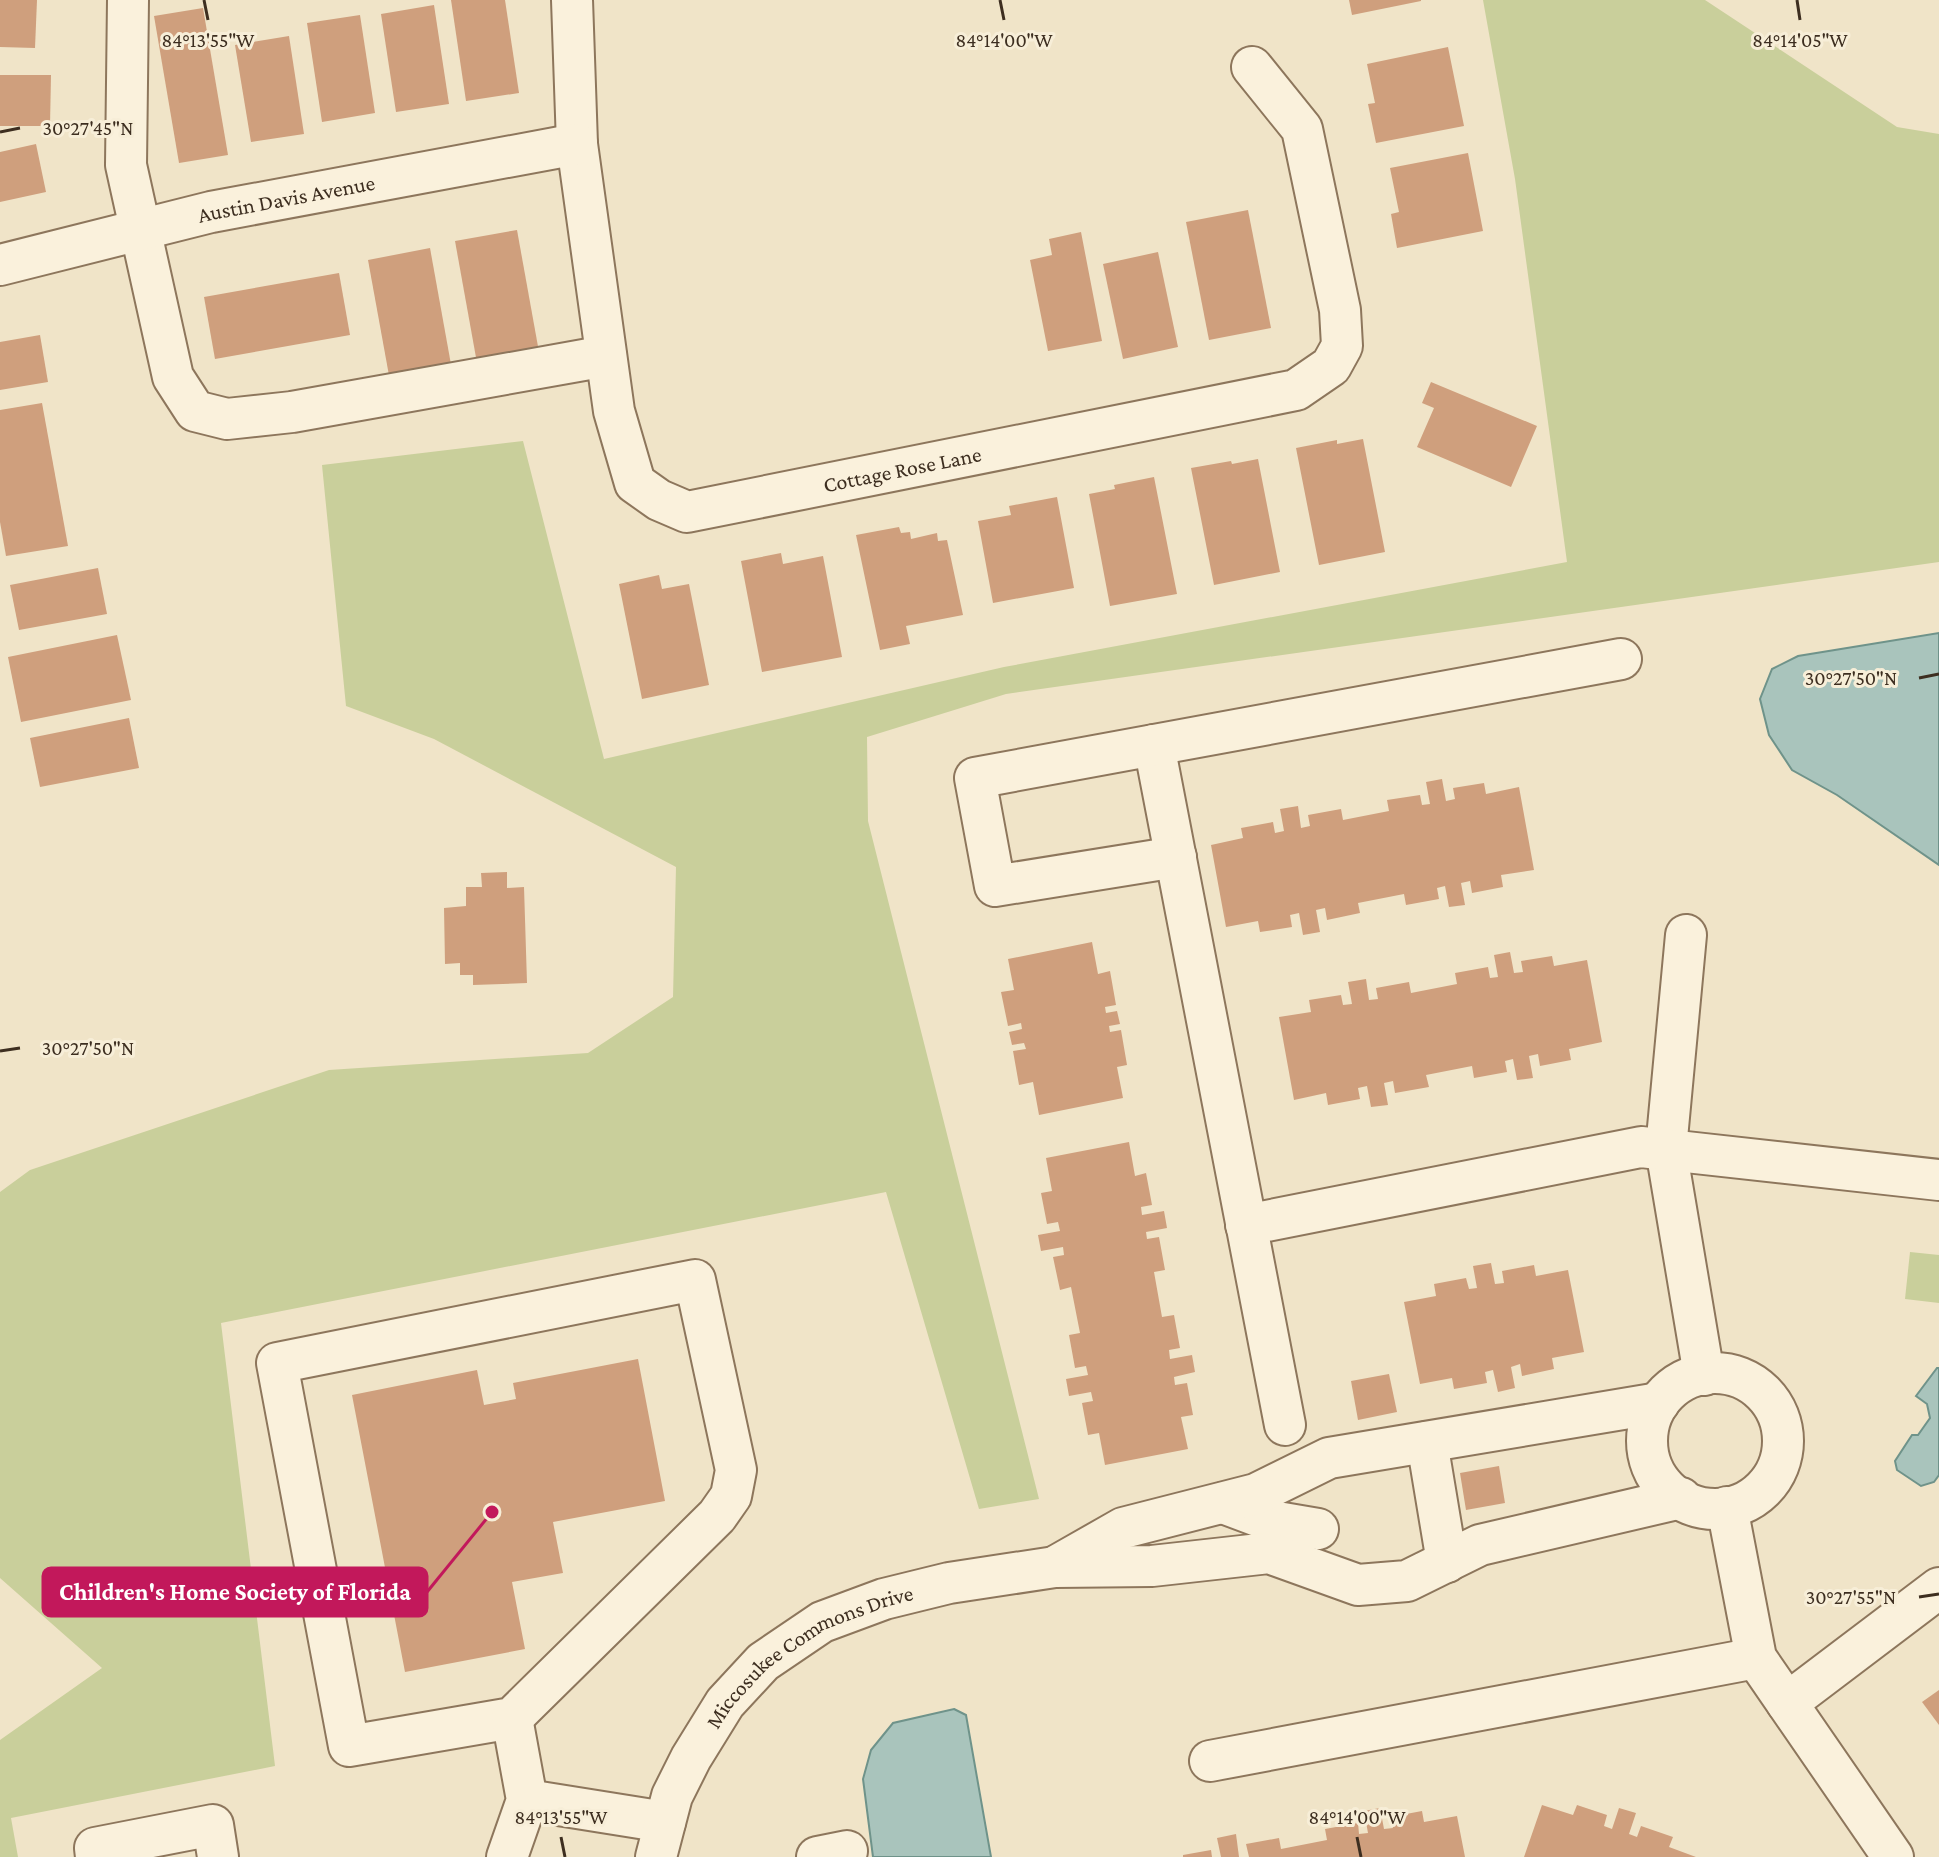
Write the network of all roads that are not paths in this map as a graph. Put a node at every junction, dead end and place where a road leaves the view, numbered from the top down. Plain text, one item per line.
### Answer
1 (128, 0) edge
2 (572, 0) edge
3 (1252, 67) dead end
4 (577, 144) junction
5 (140, 230) junction
6 (0, 265) edge
7 (606, 356) junction
8 (1621, 659) dead end
9 (1154, 745) junction
10 (1176, 857) junction
11 (1686, 935) dead end
12 (1666, 1149) junction
13 (1939, 1180) edge
14 (1246, 1225) junction
15 (1704, 1375) junction
16 (1659, 1403) junction
17 (1285, 1425) dead end
18 (1427, 1442) junction
19 (1681, 1498) junction
20 (1223, 1503) junction
21 (1727, 1507) junction
22 (1318, 1529) dead end
23 (1447, 1562) junction
24 (1055, 1567) junction
25 (1939, 1588) edge
26 (1756, 1658) junction
27 (1787, 1703) junction
28 (512, 1718) junction
29 (1210, 1761) dead end
30 (527, 1800) junction
31 (660, 1840) edge
32 (96, 1857) edge
33 (218, 1857) edge
34 (507, 1857) edge
35 (1893, 1857) edge

1 - 5 street
2 - 4 street, Cottage Rose Lane
3 - 7 street, Cottage Rose Lane
4 - 5 street, Austin Davis Avenue
4 - 7 street, Cottage Rose Lane
5 - 6 street, Austin Davis Avenue
5 - 7 street
8 - 9 street
9 - 10 street
9 - 10 street
10 - 14 street
11 - 12 street
12 - 13 street
12 - 14 street
12 - 15 street
14 - 17 street
15 - 16 street
15 - 21 street
16 - 18 street
16 - 19 street
18 - 20 street
18 - 23 street
19 - 21 street
19 - 23 street
20 - 22 street
20 - 24 street
21 - 26 street
23 - 24 street
24 - 31 street, Miccosukee Commons Drive
25 - 27 street
26 - 27 street
26 - 29 street
27 - 35 street
28 - 28 street
28 - 30 street
30 - 31 street
30 - 34 street
32 - 33 street

